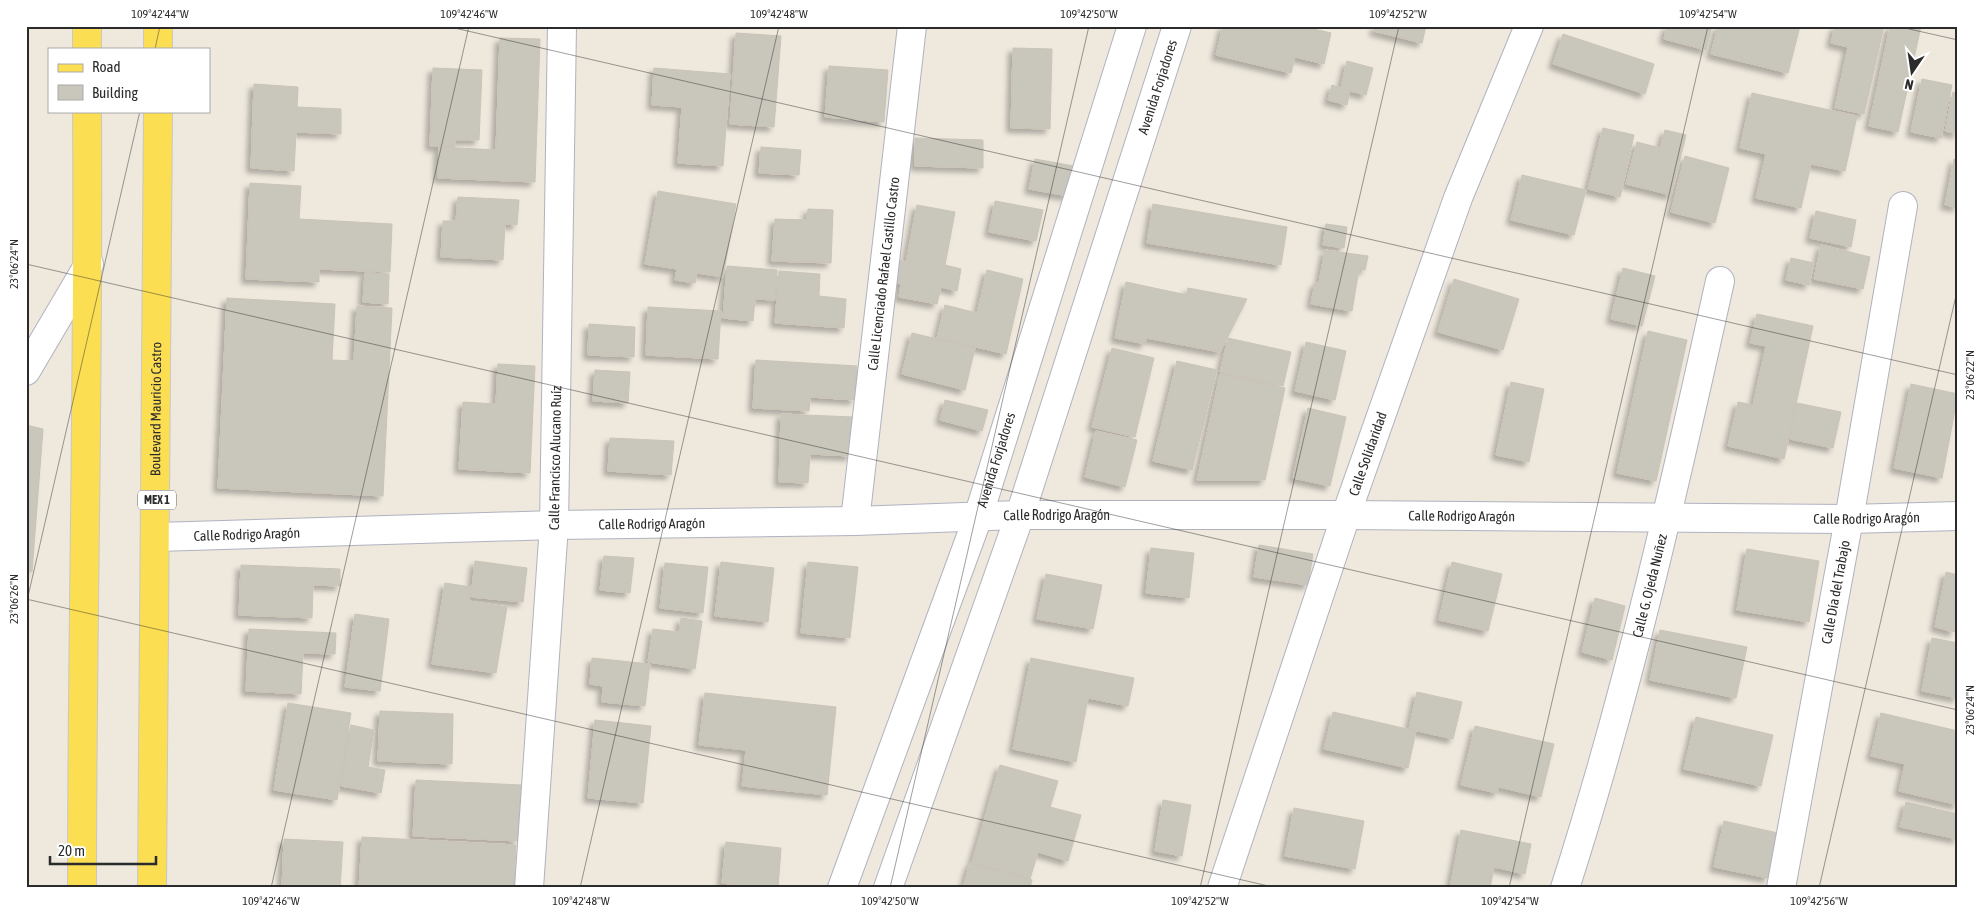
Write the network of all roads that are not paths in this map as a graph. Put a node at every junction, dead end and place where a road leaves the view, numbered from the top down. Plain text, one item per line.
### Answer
1 (87, 26) edge
2 (158, 26) edge
3 (562, 26) edge
4 (912, 26) edge
5 (1132, 26) edge
6 (1177, 26) edge
7 (1529, 26) edge
8 (87, 48) edge
9 (158, 48) edge
10 (88, 112) edge
11 (158, 112) edge
12 (1903, 206) dead end
13 (89, 264) junction
14 (1720, 281) dead end
15 (26, 370) edge
16 (1020, 515) junction
17 (1346, 515) junction
18 (978, 516) junction
19 (1958, 516) edge
20 (1668, 518) junction
21 (1849, 519) junction
22 (855, 521) junction
23 (554, 525) junction
24 (156, 537) junction
25 (82, 888) edge
26 (152, 888) edge
27 (529, 888) edge
28 (842, 888) edge
29 (888, 888) edge
30 (1222, 888) edge
31 (1565, 888) edge
32 (1782, 888) edge

1 - 8 main road
2 - 9 main road
3 - 23 street, Calle Francisco Alucano Ruíz
4 - 22 street, Calle Licenciado Rafael Castillo Castro
5 - 18 street, Avenida Forjadores
6 - 16 street, Avenida Forjadores
7 - 17 street, Calle Solidaridad
10 - 13 main road
11 - 24 main road, Boulevard Mauricio Castro / MEX 1
12 - 21 street, Calle Día del Trabajo
13 - 15 street
13 - 25 main road
14 - 20 street, Calle G. Ojeda Nuñez
16 - 17 street, Calle Rodrigo Aragón
16 - 18 street, Calle Rodrigo Aragón
16 - 29 street, Avenida Forjadores
17 - 20 street, Calle Rodrigo Aragón
17 - 30 street, Calle Solidaridad
18 - 22 street, Calle Rodrigo Aragón
18 - 28 street, Avenida Forjadores
19 - 21 street, Calle Rodrigo Aragón
20 - 21 street, Calle Rodrigo Aragón
20 - 31 street, Calle G. Ojeda Nuñez
21 - 32 street, Calle Día del Trabajo
22 - 23 street, Calle Rodrigo Aragón
23 - 24 street, Calle Rodrigo Aragón
23 - 27 street, Calle Francisco Alucano Ruíz
24 - 26 main road, Boulevard Mauricio Castro / MEX 1

